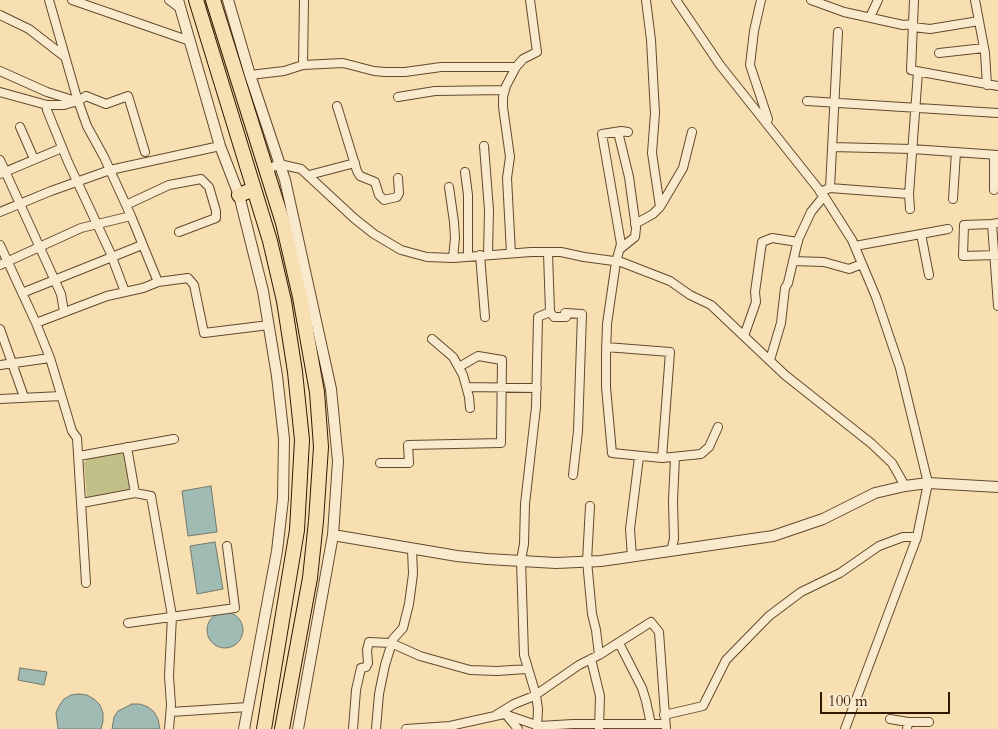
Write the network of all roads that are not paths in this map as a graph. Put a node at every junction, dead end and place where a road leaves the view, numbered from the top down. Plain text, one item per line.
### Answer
1 (49, 0) edge
2 (72, 0) edge
3 (170, 0) edge
4 (196, 0) edge
5 (213, 0) edge
6 (228, 0) edge
7 (304, 0) edge
8 (530, 0) edge
9 (646, 0) edge
10 (676, 0) edge
11 (761, 0) edge
12 (811, 0) edge
13 (878, 0) edge
14 (914, 0) edge
15 (975, 0) edge
16 (180, 5) edge
17 (0, 16) edge
18 (870, 17) junction
19 (979, 21) junction
20 (913, 25) junction
21 (838, 32) dead end
22 (190, 41) junction
23 (984, 48) junction
24 (939, 53) dead end
25 (65, 57) junction
26 (303, 64) junction
27 (516, 67) junction
28 (0, 71) edge
29 (918, 72) junction
30 (250, 75) junction
31 (987, 84) junction
32 (998, 86) edge
33 (505, 90) junction
34 (0, 92) edge
35 (398, 97) dead end
36 (78, 101) junction
37 (807, 101) dead end
38 (835, 102) junction
39 (47, 105) junction
40 (337, 106) dead end
41 (915, 108) junction
42 (998, 113) edge
43 (20, 127) dead end
44 (772, 129) junction
45 (618, 132) junction
46 (628, 132) dead end
47 (692, 132) dead end
48 (220, 146) junction
49 (484, 146) dead end
50 (832, 147) junction
51 (62, 148) junction
52 (912, 149) junction
53 (145, 152) dead end
54 (956, 152) junction
55 (996, 155) edge
56 (34, 159) junction
57 (0, 160) edge
58 (355, 163) junction
59 (279, 164) junction
60 (110, 170) junction
61 (266, 170) junction
62 (465, 172) dead end
63 (3, 173) edge
64 (309, 175) junction
65 (398, 178) dead end
66 (77, 181) junction
67 (449, 188) dead end
68 (830, 188) junction
69 (254, 189) junction
70 (994, 190) dead end
71 (822, 194) junction
72 (909, 194) junction
73 (239, 195) junction
74 (953, 199) dead end
75 (20, 203) junction
76 (126, 205) junction
77 (660, 207) junction
78 (910, 209) dead end
79 (0, 212) edge
80 (131, 216) junction
81 (995, 223) edge
82 (635, 224) junction
83 (98, 225) junction
84 (948, 229) dead end
85 (179, 232) dead end
86 (921, 234) junction
87 (798, 242) junction
88 (0, 246) edge
89 (142, 246) junction
90 (855, 246) junction
91 (40, 248) junction
92 (620, 249) junction
93 (511, 253) junction
94 (548, 253) junction
95 (484, 255) junction
96 (996, 255) edge
97 (468, 256) junction
98 (112, 258) junction
99 (453, 258) junction
100 (793, 261) junction
101 (616, 262) junction
102 (4, 264) edge
103 (862, 264) junction
104 (929, 275) dead end
105 (55, 280) junction
106 (158, 282) junction
107 (125, 292) junction
108 (22, 293) junction
109 (998, 306) edge
110 (64, 312) junction
111 (550, 312) junction
112 (485, 317) dead end
113 (36, 323) junction
114 (269, 325) junction
115 (0, 329) edge
116 (744, 336) junction
117 (432, 339) dead end
118 (606, 347) junction
119 (50, 358) junction
120 (770, 360) junction
121 (13, 363) junction
122 (0, 365) edge
123 (459, 368) junction
124 (467, 387) junction
125 (501, 388) junction
126 (537, 388) junction
127 (61, 396) junction
128 (24, 397) junction
129 (0, 399) edge
130 (470, 408) dead end
131 (718, 427) dead end
132 (174, 439) dead end
133 (127, 447) junction
134 (79, 456) junction
135 (639, 457) junction
136 (675, 457) junction
137 (662, 458) junction
138 (380, 463) dead end
139 (573, 475) dead end
140 (928, 483) junction
141 (905, 486) junction
142 (998, 487) edge
143 (135, 493) junction
144 (82, 502) junction
145 (590, 506) dead end
146 (333, 535) junction
147 (916, 537) junction
148 (227, 546) dead end
149 (412, 549) junction
150 (671, 551) junction
151 (632, 557) junction
152 (521, 560) junction
153 (587, 561) junction
154 (86, 583) dead end
155 (172, 616) junction
156 (128, 622) dead end
157 (391, 643) junction
158 (619, 643) junction
159 (595, 657) junction
160 (527, 669) junction
161 (536, 694) junction
162 (248, 707) junction
163 (171, 712) junction
164 (496, 715) junction
165 (664, 715) junction
166 (507, 716) junction
167 (890, 719) dead end
168 (929, 722) dead end
169 (908, 725) edge
170 (660, 726) edge
171 (449, 727) edge
172 (537, 727) edge
173 (599, 727) edge
174 (169, 729) edge
175 (244, 729) edge
176 (264, 729) edge
177 (282, 729) edge
178 (298, 729) edge
179 (354, 729) edge
180 (376, 729) edge
181 (406, 729) edge
182 (518, 729) edge
183 (845, 729) edge

1 - 25 street
2 - 22 street
3 - 16 street
4 - 69 highway
5 - 61 highway
6 - 30 street
7 - 26 street
8 - 27 street
9 - 77 street
10 - 44 street
11 - 44 street
12 - 18 street
13 - 18 street
14 - 20 street
15 - 19 street
16 - 22 street
17 - 25 street
18 - 20 street
19 - 20 street
19 - 23 street
20 - 29 street
21 - 38 street
22 - 48 street
23 - 24 street
23 - 31 street
25 - 36 street
26 - 27 street
26 - 30 street
27 - 33 street
28 - 36 street
29 - 31 street
29 - 41 street
30 - 59 street
31 - 32 street
33 - 35 street
33 - 93 street
34 - 39 street
36 - 39 street
36 - 53 street
36 - 60 street
37 - 38 street
38 - 41 street
38 - 50 street
39 - 51 street
40 - 58 street
41 - 42 street
41 - 52 street
43 - 56 street
44 - 71 street
45 - 46 street
45 - 82 street
45 - 92 street
47 - 77 street
48 - 60 street
48 - 73 street
49 - 95 street
50 - 52 street
50 - 68 street
51 - 56 street
51 - 66 street
52 - 54 street
52 - 72 street
54 - 55 street
54 - 74 street
55 - 70 street
56 - 63 street
57 - 63 street
58 - 64 street
58 - 65 street
59 - 61 street
59 - 64 street
59 - 146 street
60 - 66 street
60 - 76 street
61 - 177 highway
62 - 97 street
63 - 75 street
64 - 99 street
66 - 75 street
66 - 83 street
67 - 99 street
68 - 71 street
68 - 72 street
69 - 73 highway
69 - 176 highway
71 - 87 street
71 - 90 street
72 - 78 street
73 - 114 street
75 - 79 street
75 - 91 street
76 - 80 street
76 - 85 street
77 - 82 street
80 - 83 street
80 - 89 street
81 - 96 street
81 - 96 street
82 - 92 street
83 - 91 street
83 - 98 street
84 - 86 street
86 - 90 street
86 - 104 street
87 - 100 street
87 - 116 street
88 - 102 street
89 - 98 street
89 - 106 street
90 - 103 street
91 - 102 street
91 - 105 street
92 - 101 street
93 - 94 street
93 - 95 street
94 - 101 street
94 - 111 street
95 - 97 street
95 - 112 street
96 - 109 street
97 - 99 street
98 - 105 street
98 - 107 street
100 - 103 street
100 - 120 street
101 - 116 street
101 - 118 street
102 - 108 street
103 - 140 street
105 - 108 street
105 - 110 street
106 - 107 street
106 - 114 street
107 - 110 street
108 - 113 street
110 - 113 street
111 - 126 street
111 - 139 street
113 - 119 street
114 - 162 street
115 - 121 street
116 - 120 street
117 - 123 street
118 - 135 street
118 - 137 street
119 - 121 street
119 - 127 street
120 - 141 street
121 - 122 street
121 - 128 street
123 - 124 street
123 - 125 street
124 - 125 street
124 - 130 street
125 - 126 street
125 - 138 street
126 - 152 street
127 - 128 street
127 - 134 street
128 - 129 street
131 - 136 street
132 - 133 street
133 - 134 street
133 - 143 street
134 - 144 street
135 - 137 street
135 - 151 street
136 - 137 street
136 - 150 street
140 - 141 street
140 - 142 street
140 - 147 street
141 - 150 street
143 - 144 street
143 - 155 street
144 - 154 street
145 - 153 street
146 - 149 street
146 - 178 street
147 - 165 street
147 - 183 street
148 - 155 street
149 - 152 street
149 - 157 street
150 - 151 street
151 - 153 street
152 - 153 street
152 - 160 street
153 - 159 street
155 - 156 street
155 - 163 street
157 - 160 street
157 - 179 street
157 - 180 street
158 - 159 street
158 - 165 street
158 - 170 street
159 - 161 street
159 - 173 street
160 - 161 street
161 - 164 street
161 - 172 street
162 - 163 street
162 - 175 street
163 - 174 street
164 - 166 street
164 - 171 street
165 - 170 street
166 - 172 street
166 - 182 street
167 - 169 street
168 - 169 street
170 - 173 street
171 - 181 street
172 - 173 street

